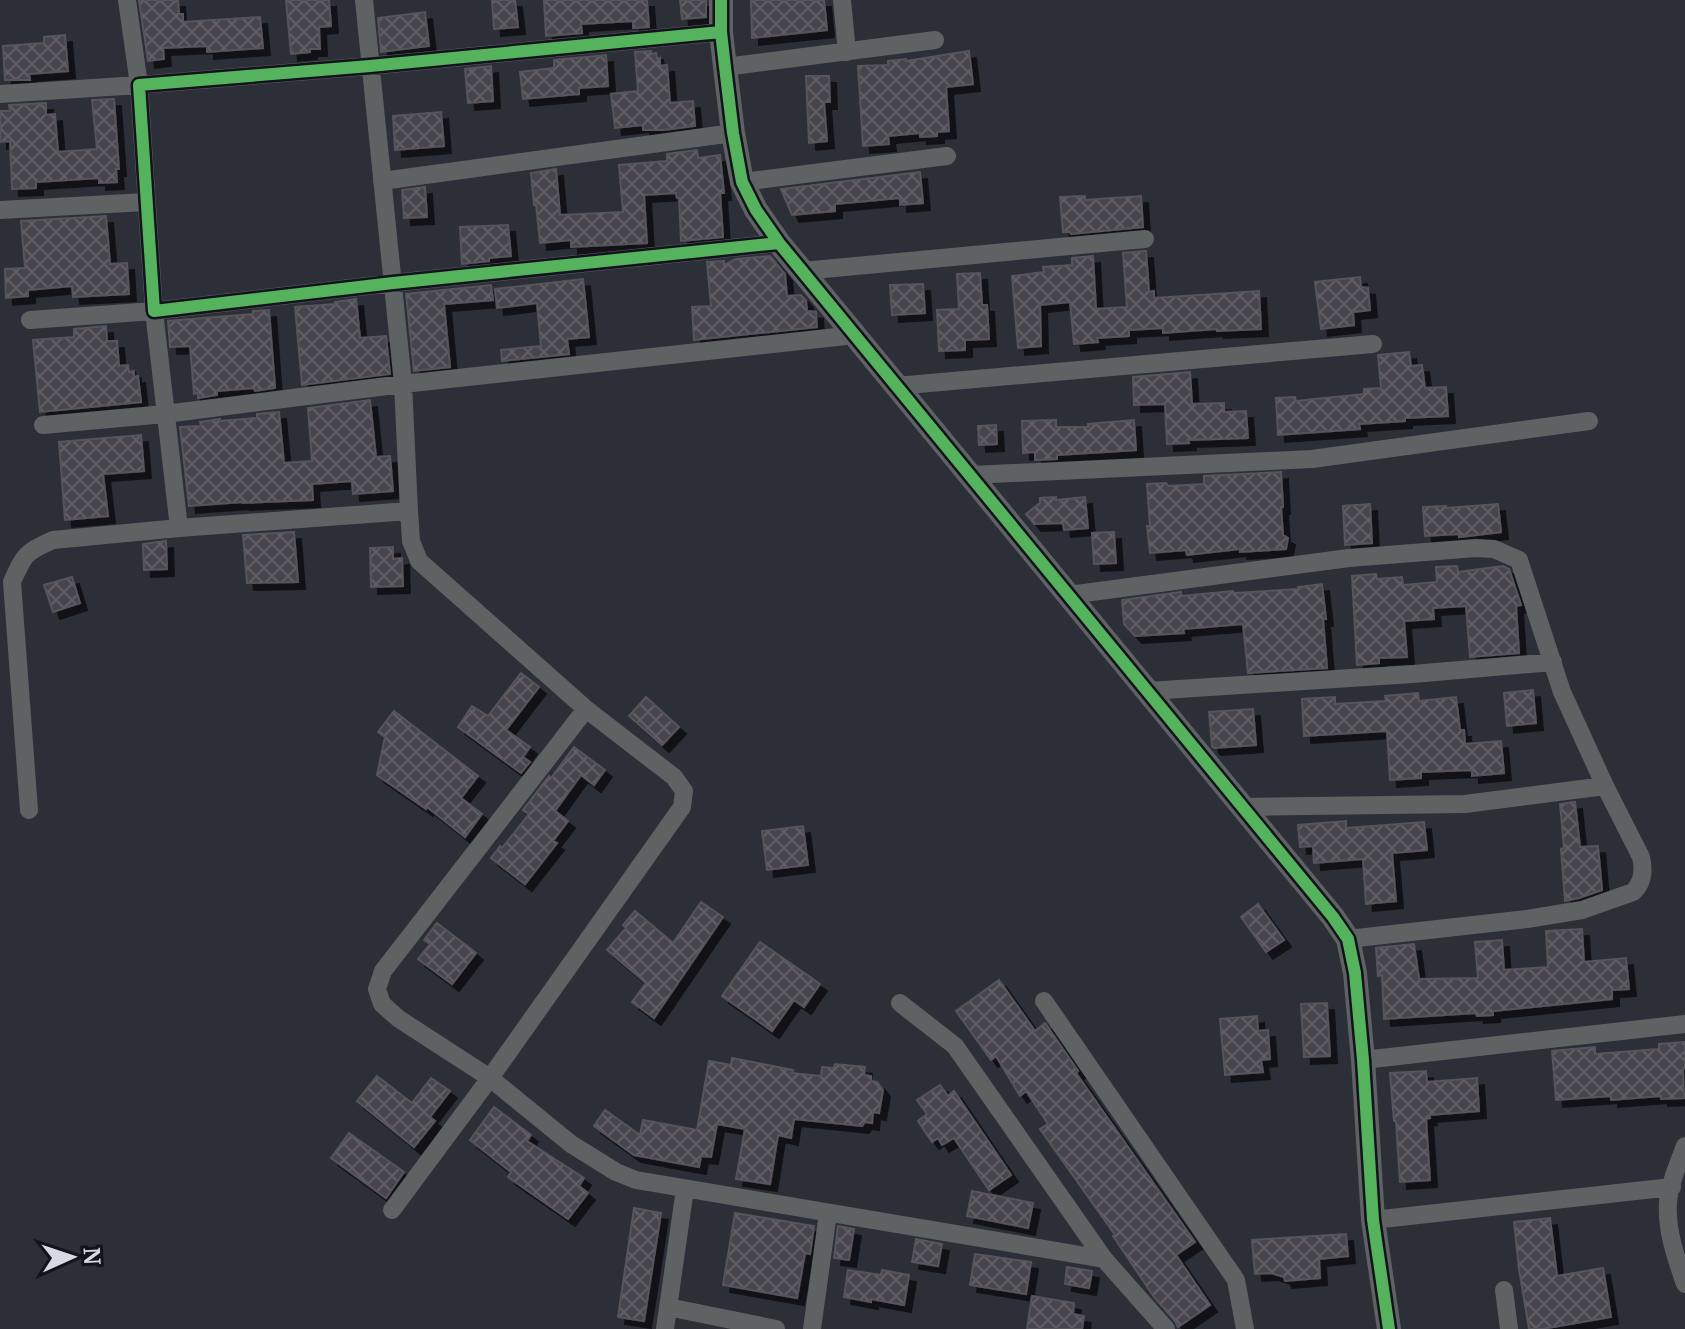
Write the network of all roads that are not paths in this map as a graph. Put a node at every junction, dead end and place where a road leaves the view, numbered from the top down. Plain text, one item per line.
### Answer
1 (127, 0) edge
2 (364, 0) edge
3 (721, 0) edge
4 (842, 0) edge
5 (721, 32) junction
6 (935, 40) dead end
7 (847, 52) junction
8 (370, 66) junction
9 (725, 67) junction
10 (139, 85) junction
11 (0, 94) edge
12 (733, 133) junction
13 (947, 156) dead end
14 (382, 181) junction
15 (742, 182) junction
16 (146, 202) junction
17 (0, 210) edge
18 (1145, 239) dead end
19 (779, 243) junction
20 (802, 271) junction
21 (393, 283) junction
22 (154, 311) junction
23 (30, 320) dead end
24 (855, 335) junction
25 (1373, 344) dead end
26 (403, 384) junction
27 (896, 386) junction
28 (165, 414) junction
29 (1589, 421) dead end
30 (43, 425) dead end
31 (971, 475) junction
32 (409, 511) junction
33 (179, 528) junction
34 (1069, 595) junction
35 (1553, 662) junction
36 (1148, 691) junction
37 (586, 709) junction
38 (1605, 786) junction
39 (1241, 807) junction
40 (29, 810) dead end
41 (1348, 939) junction
42 (1044, 1001) dead end
43 (900, 1003) dead end
44 (1685, 1024) edge
45 (1363, 1060) junction
46 (490, 1078) junction
47 (1685, 1146) edge
48 (1672, 1187) junction
49 (685, 1189) junction
50 (392, 1210) dead end
51 (828, 1213) junction
52 (1373, 1220) junction
53 (1104, 1259) junction
54 (1685, 1284) edge
55 (1504, 1290) dead end
56 (668, 1307) junction
57 (665, 1329) edge
58 (776, 1329) edge
59 (812, 1329) edge
60 (1166, 1329) edge
61 (1245, 1329) edge
62 (1389, 1329) edge
63 (1509, 1329) edge

1 - 10 street
2 - 8 street
3 - 5 street
4 - 7 street
5 - 8 street
5 - 9 street
6 - 7 street
7 - 9 street
8 - 10 street
8 - 14 street
9 - 12 street
10 - 11 street
10 - 16 street
12 - 14 street
12 - 15 street
13 - 15 street
14 - 21 street
15 - 19 street
16 - 17 street
16 - 22 street
18 - 20 street
19 - 20 street
19 - 21 street
20 - 24 street
21 - 22 street
21 - 26 street
22 - 23 street
22 - 28 street
24 - 26 street
24 - 27 street
25 - 27 street
26 - 28 street
26 - 32 street
27 - 31 street
28 - 30 street
28 - 33 street
29 - 31 street
31 - 34 street
32 - 33 street
32 - 37 street
33 - 40 street
34 - 35 street
34 - 36 street
35 - 36 street
35 - 38 street
36 - 39 street
37 - 46 street
37 - 46 street
38 - 39 street
38 - 41 street
39 - 41 street
41 - 45 street
42 - 61 street
43 - 53 street
44 - 45 street
45 - 52 street
46 - 49 street
46 - 50 street
47 - 48 street
48 - 52 street
48 - 54 street
49 - 51 street
49 - 56 street
51 - 53 street
51 - 59 street
52 - 62 street
53 - 60 street
55 - 63 street
56 - 57 street
56 - 58 street

